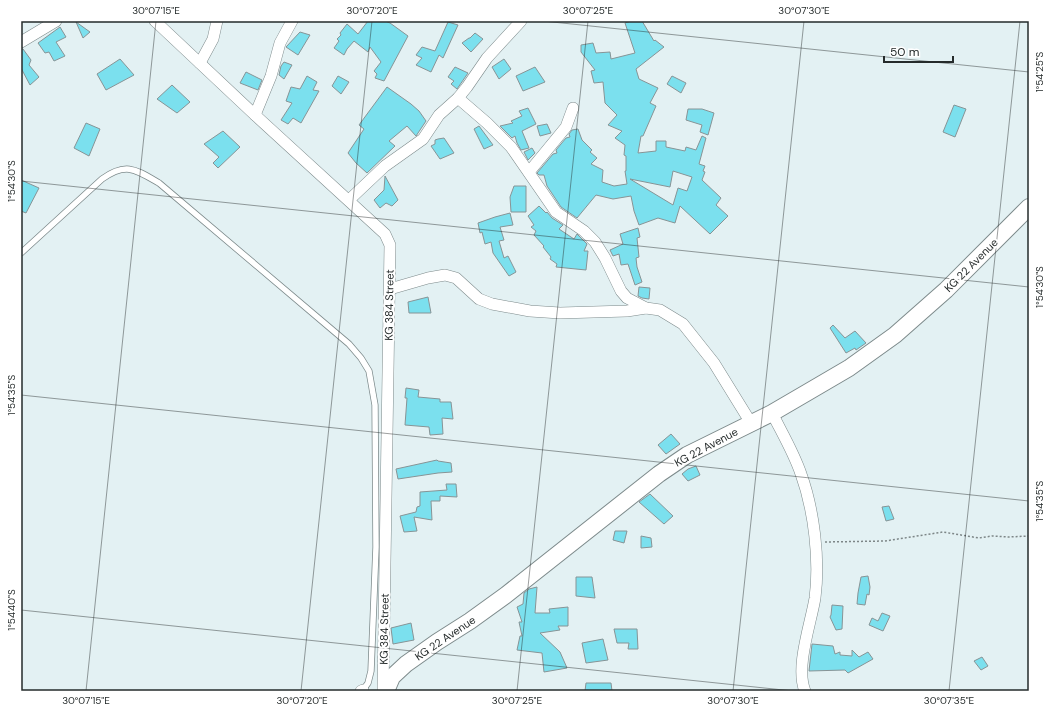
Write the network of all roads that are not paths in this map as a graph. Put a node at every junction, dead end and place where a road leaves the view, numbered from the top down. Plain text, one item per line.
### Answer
1 (56, 21) edge
2 (155, 21) edge
3 (217, 21) edge
4 (292, 21) edge
5 (521, 21) edge
6 (21, 42) edge
7 (200, 63) junction
8 (458, 98) junction
9 (573, 108) dead end
10 (255, 115) junction
11 (529, 172) junction
12 (349, 200) junction
13 (1029, 207) edge
14 (21, 253) edge
15 (390, 289) junction
16 (646, 308) junction
17 (772, 413) junction
18 (751, 423) junction
19 (362, 691) edge
20 (384, 691) edge
21 (805, 691) edge

1 - 6 street
2 - 7 street, KG 384 Street
3 - 7 street
4 - 10 street
5 - 8 street
7 - 10 street, KG 384 Street
8 - 11 street
8 - 12 street
9 - 11 street
10 - 12 street, KG 384 Street
11 - 16 street
12 - 15 street, KG 384 Street
13 - 17 street, KG 22 Avenue
14 - 19 lane
15 - 16 street
15 - 20 street, KG 384 Street
16 - 18 street
17 - 18 street, KG 22 Avenue
17 - 21 street
18 - 20 street, KG 22 Avenue

